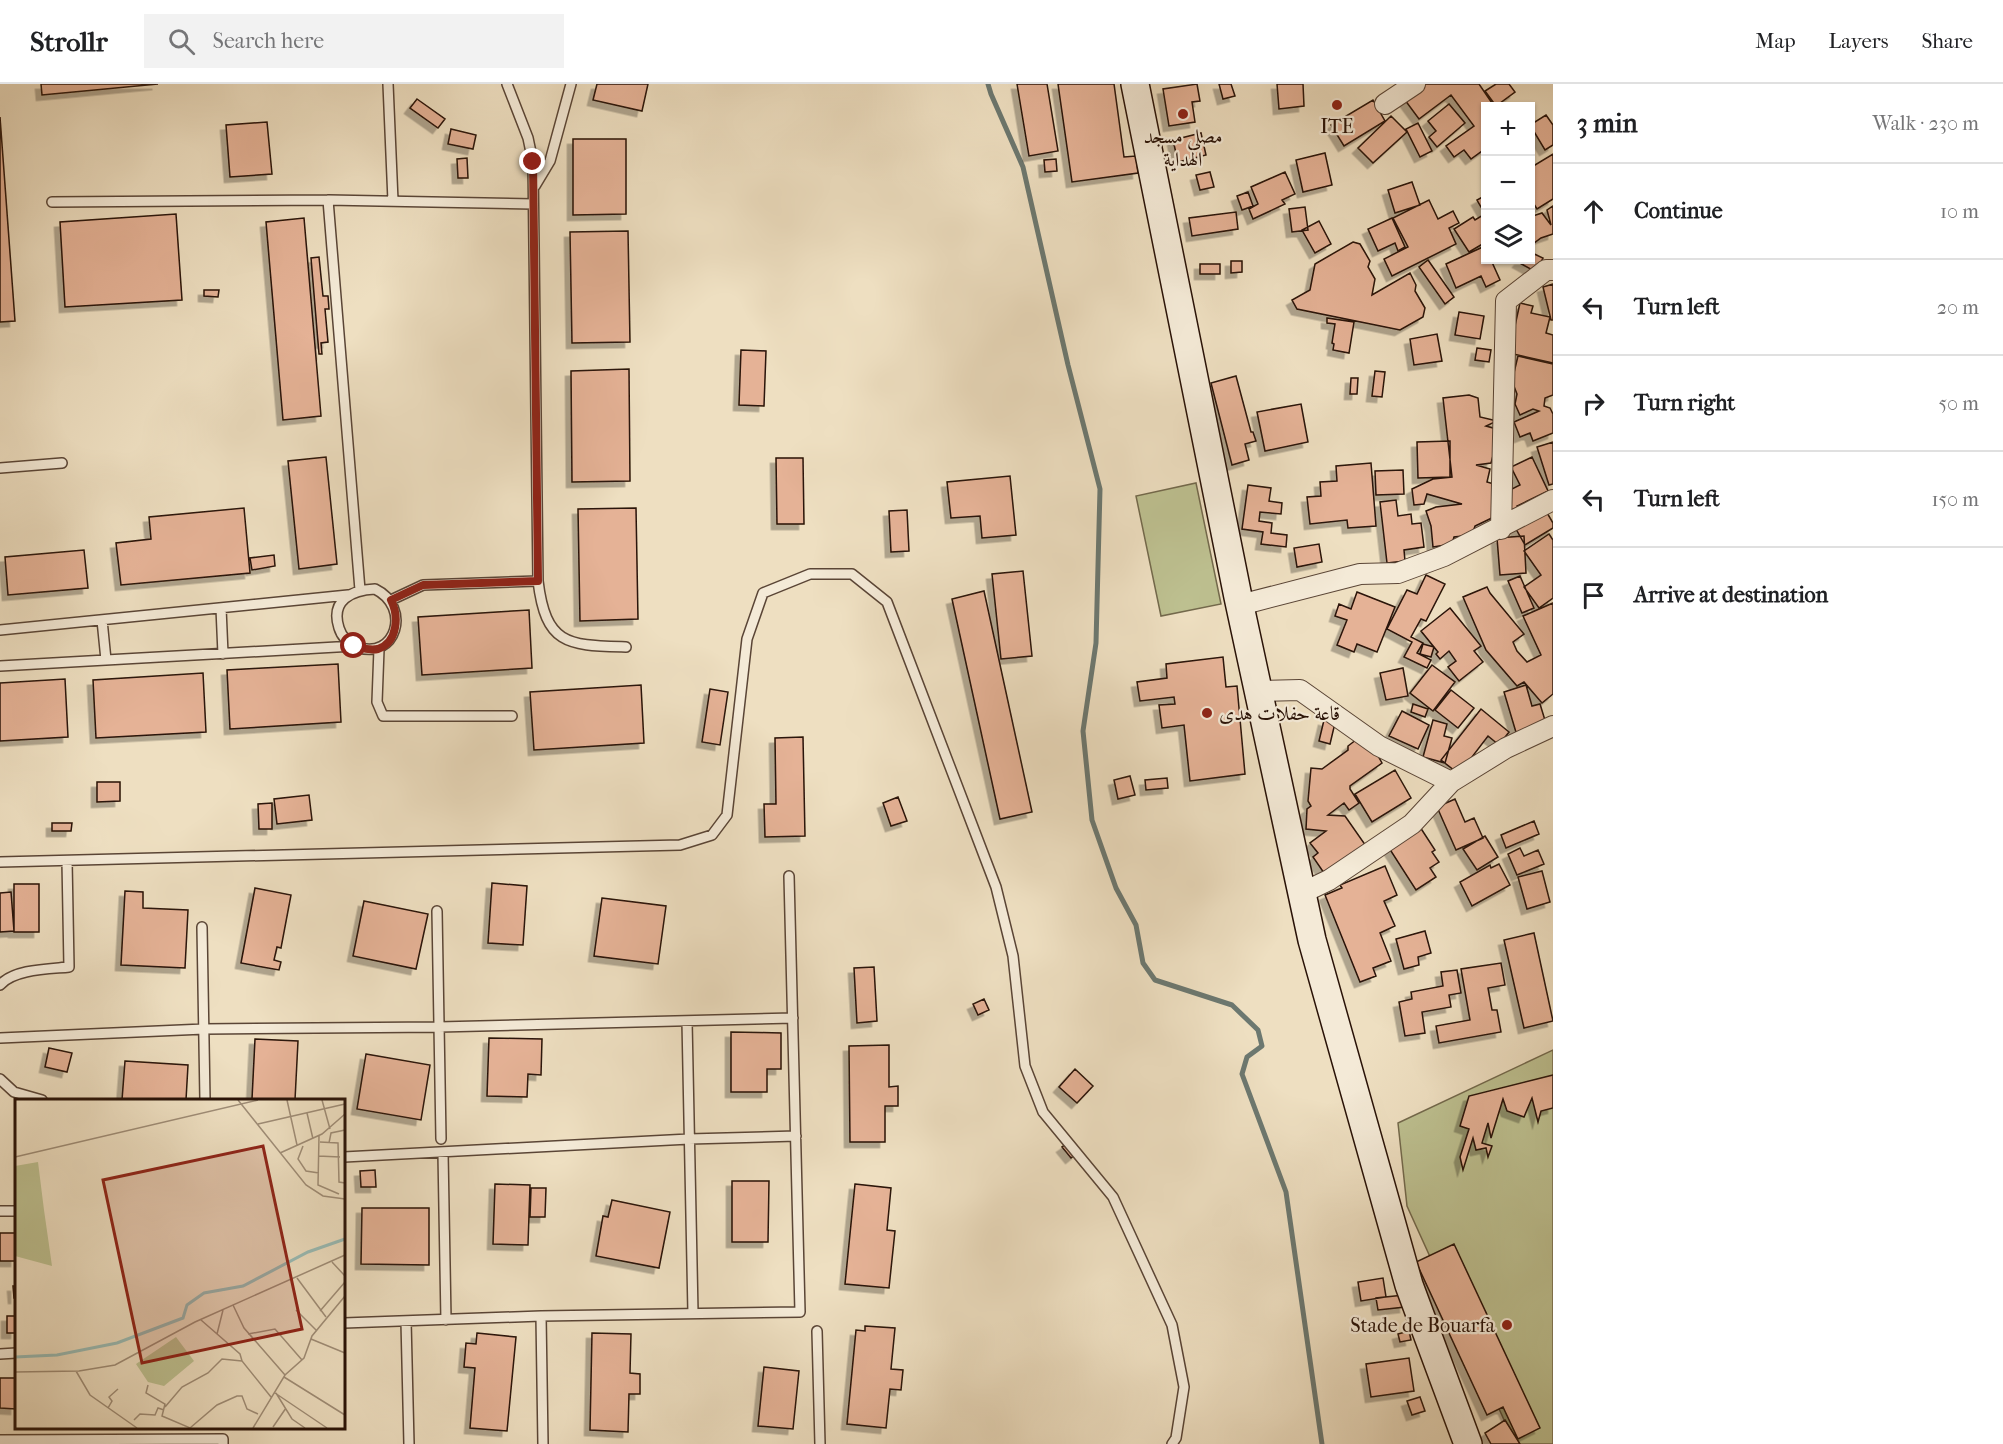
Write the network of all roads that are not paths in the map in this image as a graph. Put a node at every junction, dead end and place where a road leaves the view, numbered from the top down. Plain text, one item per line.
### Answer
1 (388, 84) edge
2 (507, 84) edge
3 (571, 84) edge
4 (1135, 84) edge
5 (1415, 84) edge
6 (1385, 104) dead end
7 (534, 186) junction
8 (328, 200) junction
9 (393, 201) junction
10 (52, 202) dead end
11 (533, 204) junction
12 (1553, 270) edge
13 (62, 463) dead end
14 (0, 468) edge
15 (1553, 500) edge
16 (1501, 529) junction
17 (538, 581) junction
18 (360, 590) junction
19 (348, 595) junction
20 (391, 600) junction
21 (1240, 605) junction
22 (221, 608) junction
23 (102, 620) junction
24 (0, 630) edge
25 (354, 646) junction
26 (626, 646) dead end
27 (379, 649) junction
28 (223, 654) junction
29 (106, 660) junction
30 (0, 666) edge
31 (1258, 691) junction
32 (512, 716) dead end
33 (1553, 726) edge
34 (1451, 782) junction
35 (67, 861) junction
36 (0, 862) edge
37 (789, 876) dead end
38 (1302, 893) junction
39 (437, 911) dead end
40 (202, 927) dead end
41 (0, 985) edge
42 (793, 1018) junction
43 (687, 1021) junction
44 (439, 1027) junction
45 (204, 1029) junction
46 (0, 1038) edge
47 (0, 1079) edge
48 (36, 1099) edge
49 (205, 1099) edge
50 (796, 1136) junction
51 (441, 1139) dead end
52 (689, 1139) junction
53 (442, 1153) junction
54 (345, 1157) edge
55 (693, 1313) junction
56 (541, 1316) junction
57 (446, 1320) junction
58 (406, 1321) junction
59 (345, 1323) edge
60 (817, 1331) dead end
61 (15, 1353) edge
62 (0, 1354) edge
63 (0, 1440) edge
64 (223, 1444) edge
65 (409, 1444) edge
66 (543, 1444) edge
67 (820, 1444) edge
68 (1172, 1444) edge
69 (1468, 1444) edge

1 - 9 lane
2 - 7 lane
3 - 7 lane
4 - 21 street
5 - 6 street
7 - 11 lane
8 - 9 lane
8 - 10 lane
8 - 18 lane
9 - 11 lane
11 - 17 lane
12 - 16 street
13 - 14 lane
15 - 16 street
16 - 21 street
17 - 20 lane
17 - 26 lane
18 - 19 lane
18 - 20 lane
19 - 22 lane
19 - 25 lane
20 - 27 lane
21 - 31 street
22 - 23 lane
22 - 28 lane
23 - 24 lane
23 - 29 lane
25 - 27 lane
25 - 28 lane
27 - 32 lane
28 - 29 lane
29 - 30 lane
31 - 34 street
31 - 38 street
33 - 34 street
34 - 38 street
35 - 36 lane
35 - 41 lane
35 - 68 lane
37 - 42 lane
38 - 69 street
39 - 44 lane
40 - 45 lane
42 - 43 lane
42 - 50 lane
43 - 44 lane
43 - 52 lane
44 - 45 lane
44 - 51 lane
45 - 46 lane
45 - 49 lane
47 - 48 lane
50 - 52 lane
50 - 55 lane
52 - 53 lane
52 - 55 lane
53 - 54 lane
53 - 57 lane
55 - 56 lane
56 - 57 lane
56 - 66 lane
57 - 58 lane
58 - 59 lane
58 - 65 lane
60 - 67 lane
61 - 62 lane
63 - 64 lane

